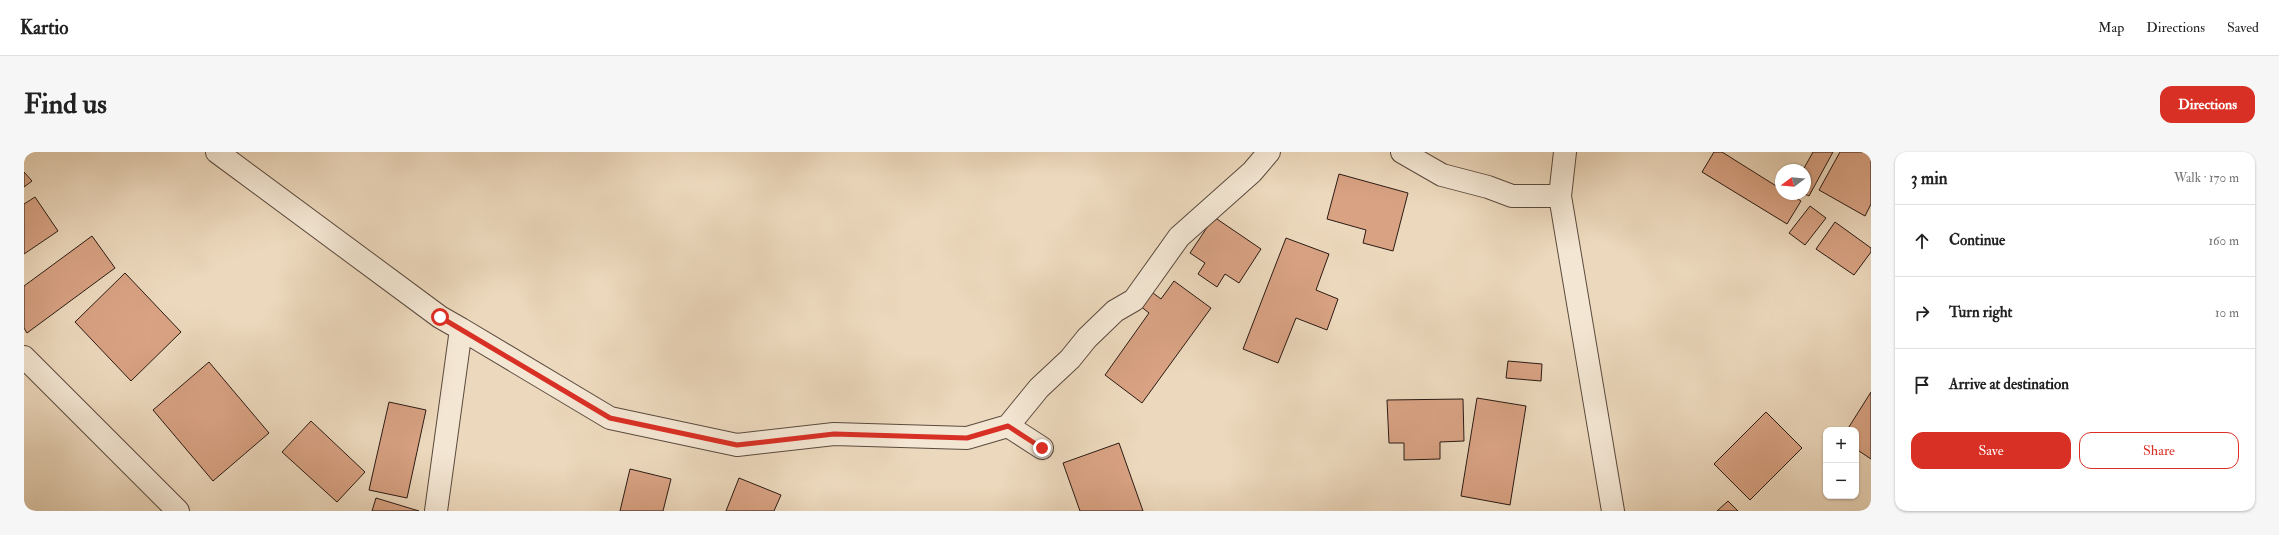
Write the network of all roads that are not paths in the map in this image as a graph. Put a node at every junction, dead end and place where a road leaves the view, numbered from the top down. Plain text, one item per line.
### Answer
1 (217, 152) edge
2 (1269, 152) edge
3 (1402, 152) edge
4 (1565, 152) edge
5 (1560, 196) junction
6 (461, 329) junction
7 (24, 357) edge
8 (1008, 426) junction
9 (1042, 448) dead end
10 (178, 511) edge
11 (436, 511) edge
12 (1613, 511) edge

1 - 6 street
2 - 8 street
3 - 5 street
4 - 5 street
5 - 12 street
6 - 8 street
6 - 11 street
7 - 10 street
8 - 9 street

